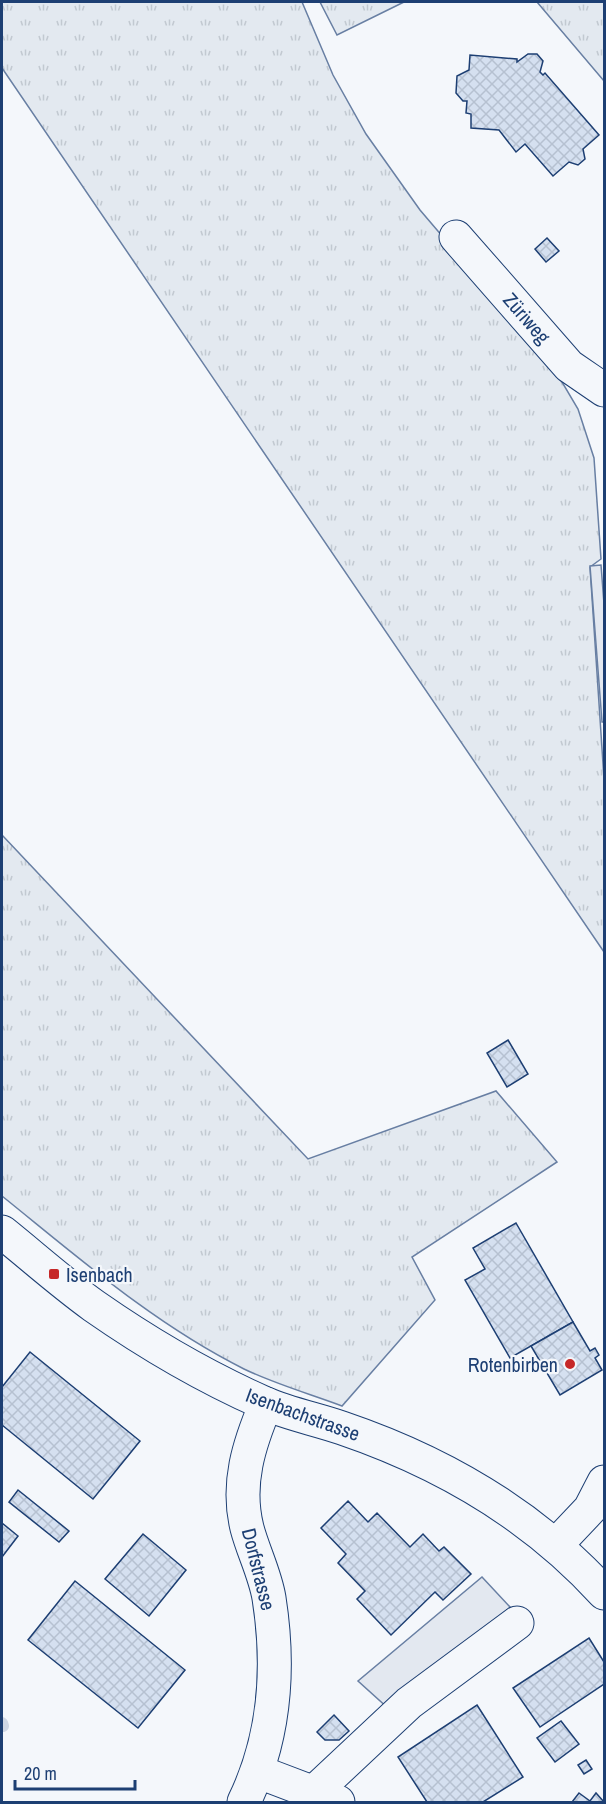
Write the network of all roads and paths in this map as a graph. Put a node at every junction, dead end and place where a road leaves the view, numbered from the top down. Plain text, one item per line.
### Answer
1 (456, 237) dead end
2 (604, 390) edge
3 (2, 1232) edge
4 (266, 1404) junction
5 (604, 1482) edge
6 (556, 1545) junction
7 (604, 1593) edge
8 (516, 1623) dead end
9 (259, 1772) junction
10 (326, 1798) edge
11 (244, 1803) edge

1 - 2 street, Züriweg
3 - 4 street, Isenbachstrasse
4 - 6 street, Isenbachstrasse
4 - 9 street, Dorfstrasse
5 - 6 street
6 - 7 street, Isenbachstrasse
8 - 10 street
9 - 10 street
9 - 11 street, Dorfstrasse

